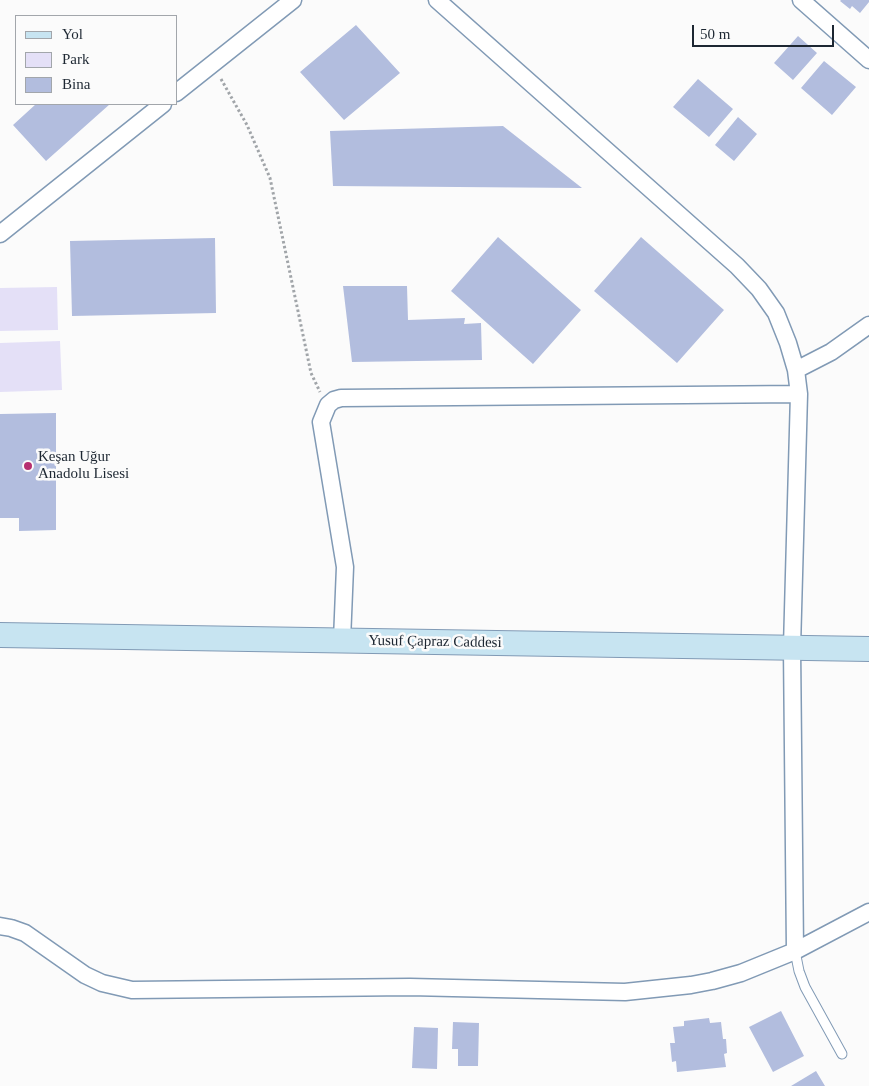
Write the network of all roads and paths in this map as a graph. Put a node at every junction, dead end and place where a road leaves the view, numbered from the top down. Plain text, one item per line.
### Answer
1 (294, 0) edge
2 (437, 0) edge
3 (801, 0) edge
4 (869, 60) edge
5 (212, 65) junction
6 (178, 92) edge
7 (162, 105) edge
8 (0, 234) edge
9 (869, 325) edge
10 (796, 370) junction
11 (799, 394) junction
12 (328, 405) junction
13 (0, 635) edge
14 (342, 640) junction
15 (792, 647) junction
16 (869, 649) edge
17 (869, 912) edge
18 (0, 926) edge
19 (795, 951) junction
20 (842, 1054) dead end

1 - 5 street
2 - 10 street
3 - 4 street
5 - 6 street
5 - 12 path
7 - 8 street
9 - 10 street
10 - 11 street
11 - 12 street
11 - 15 street
12 - 14 street
13 - 14 street, Yusuf Çapraz Caddesi
14 - 15 street, Yusuf Çapraz Caddesi
15 - 16 street, Yusuf Çapraz Caddesi
15 - 19 street
17 - 19 street
18 - 19 street
19 - 20 lane

